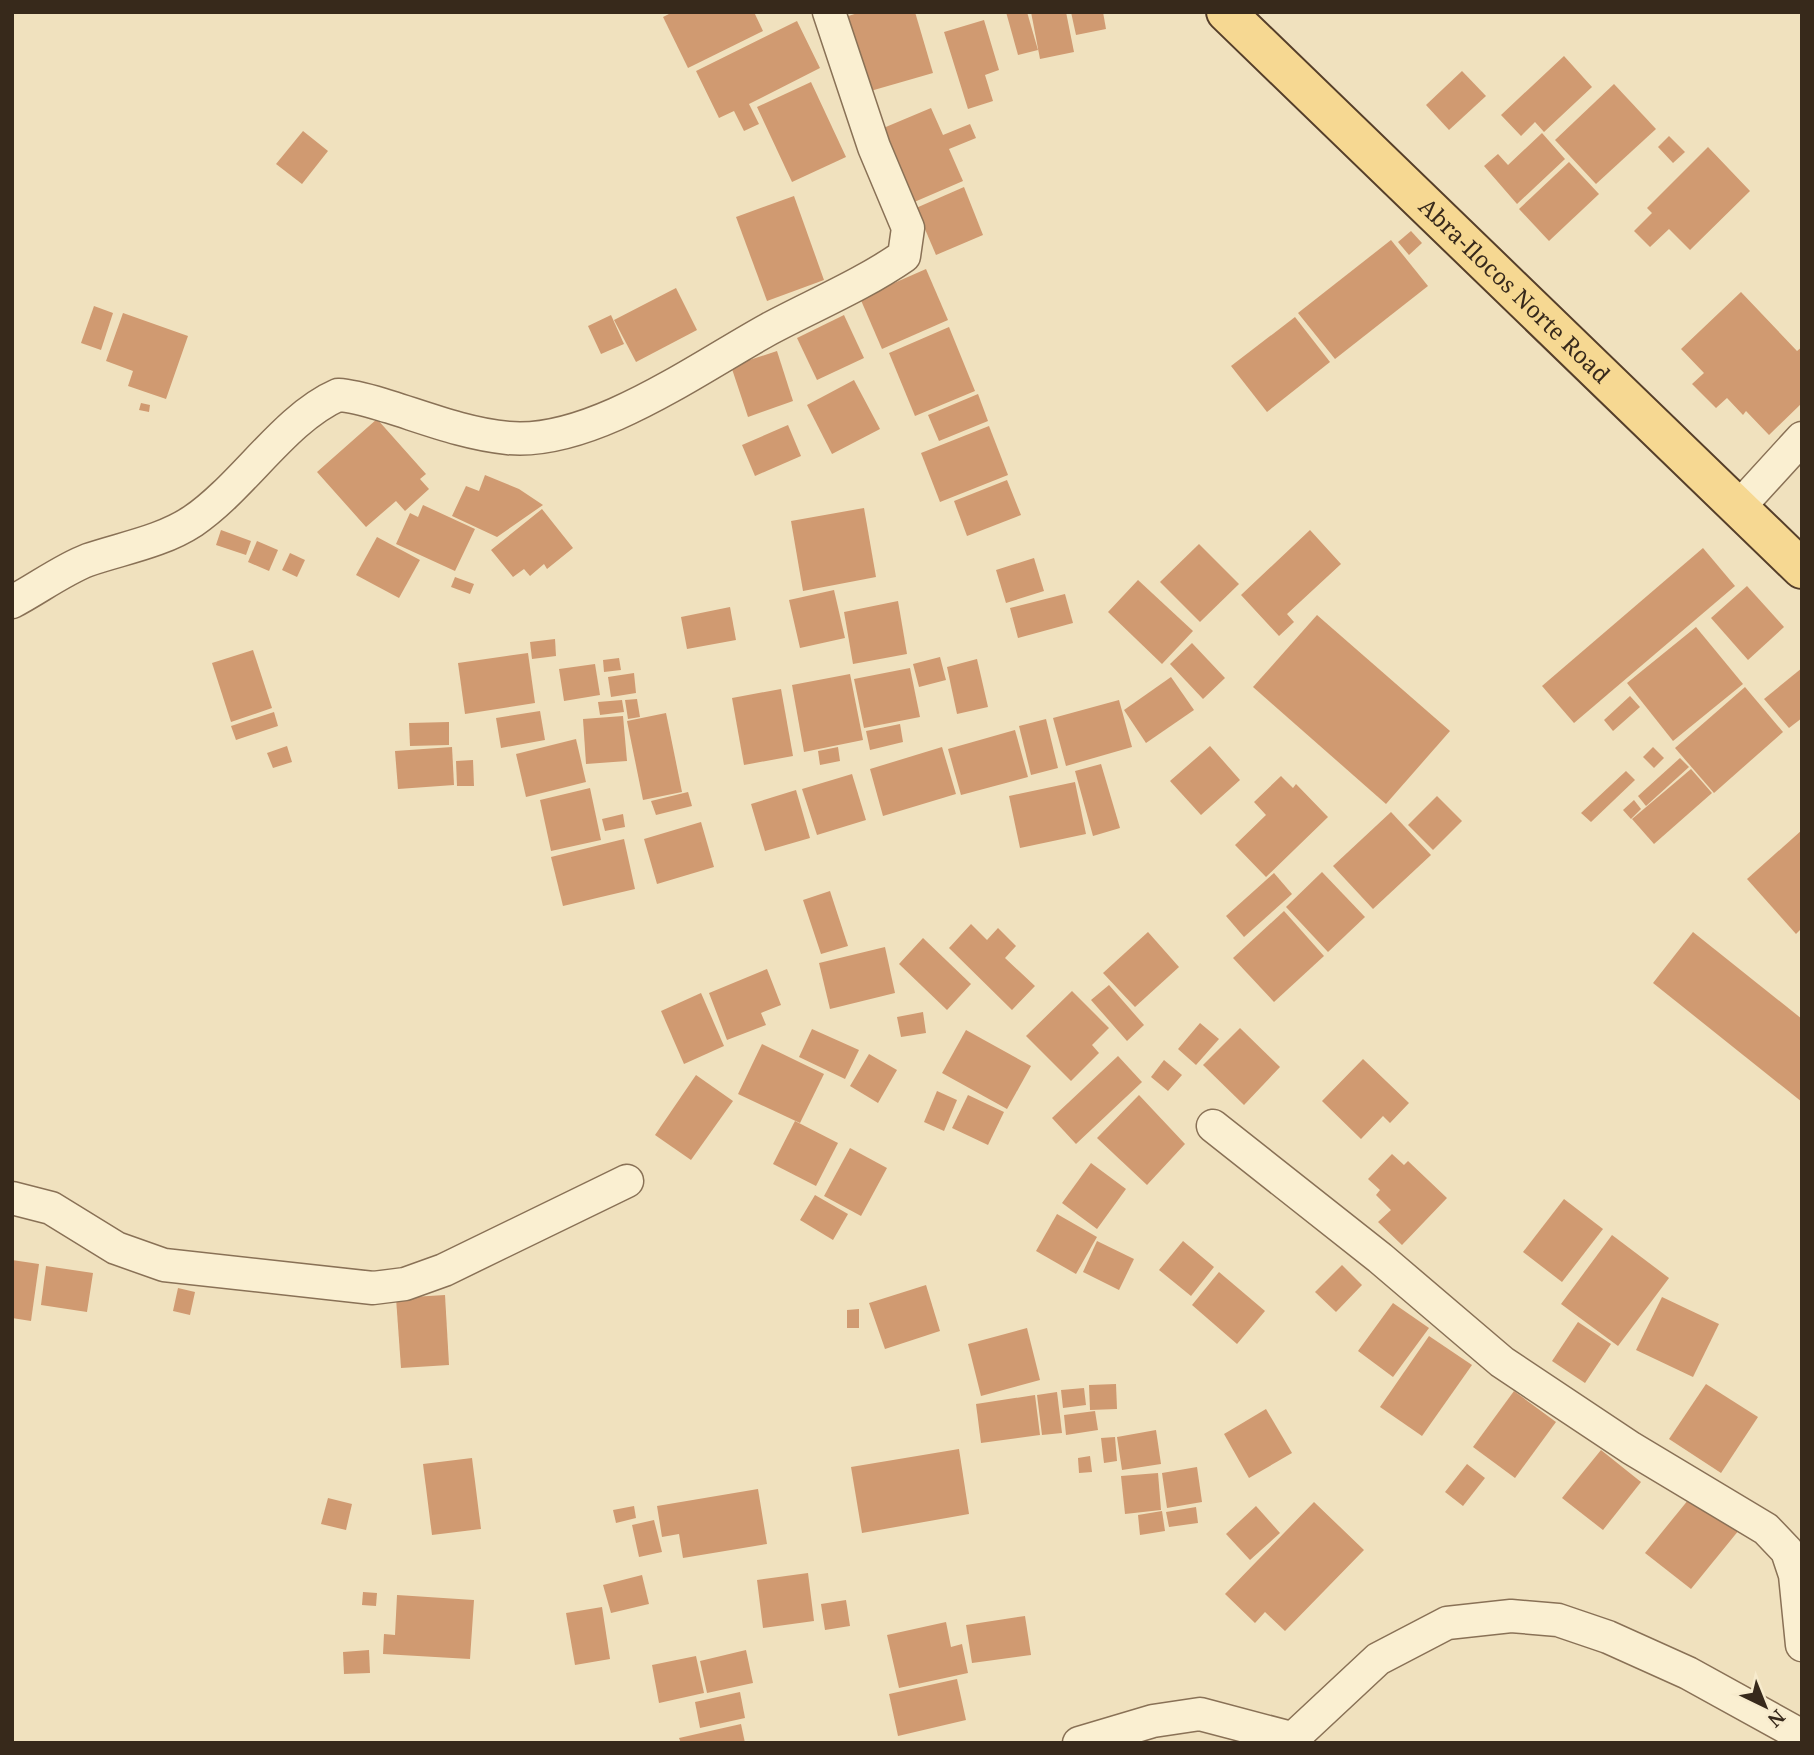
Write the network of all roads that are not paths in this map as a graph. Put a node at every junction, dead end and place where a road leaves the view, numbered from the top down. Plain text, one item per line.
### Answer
1 (829, 12) edge
2 (1226, 12) edge
3 (1802, 438) edge
4 (1738, 508) junction
5 (1802, 569) edge
6 (12, 602) edge
7 (1213, 1126) dead end
8 (627, 1181) dead end
9 (12, 1198) edge
10 (1802, 1645) edge
11 (1802, 1736) edge
12 (1290, 1741) edge
13 (1079, 1743) edge

1 - 6 street
2 - 4 main road, Abra-Ilocos Norte Road
3 - 4 street
4 - 5 main road, Abra-Ilocos Norte Road
7 - 10 street
8 - 9 street
11 - 12 street
12 - 13 street

